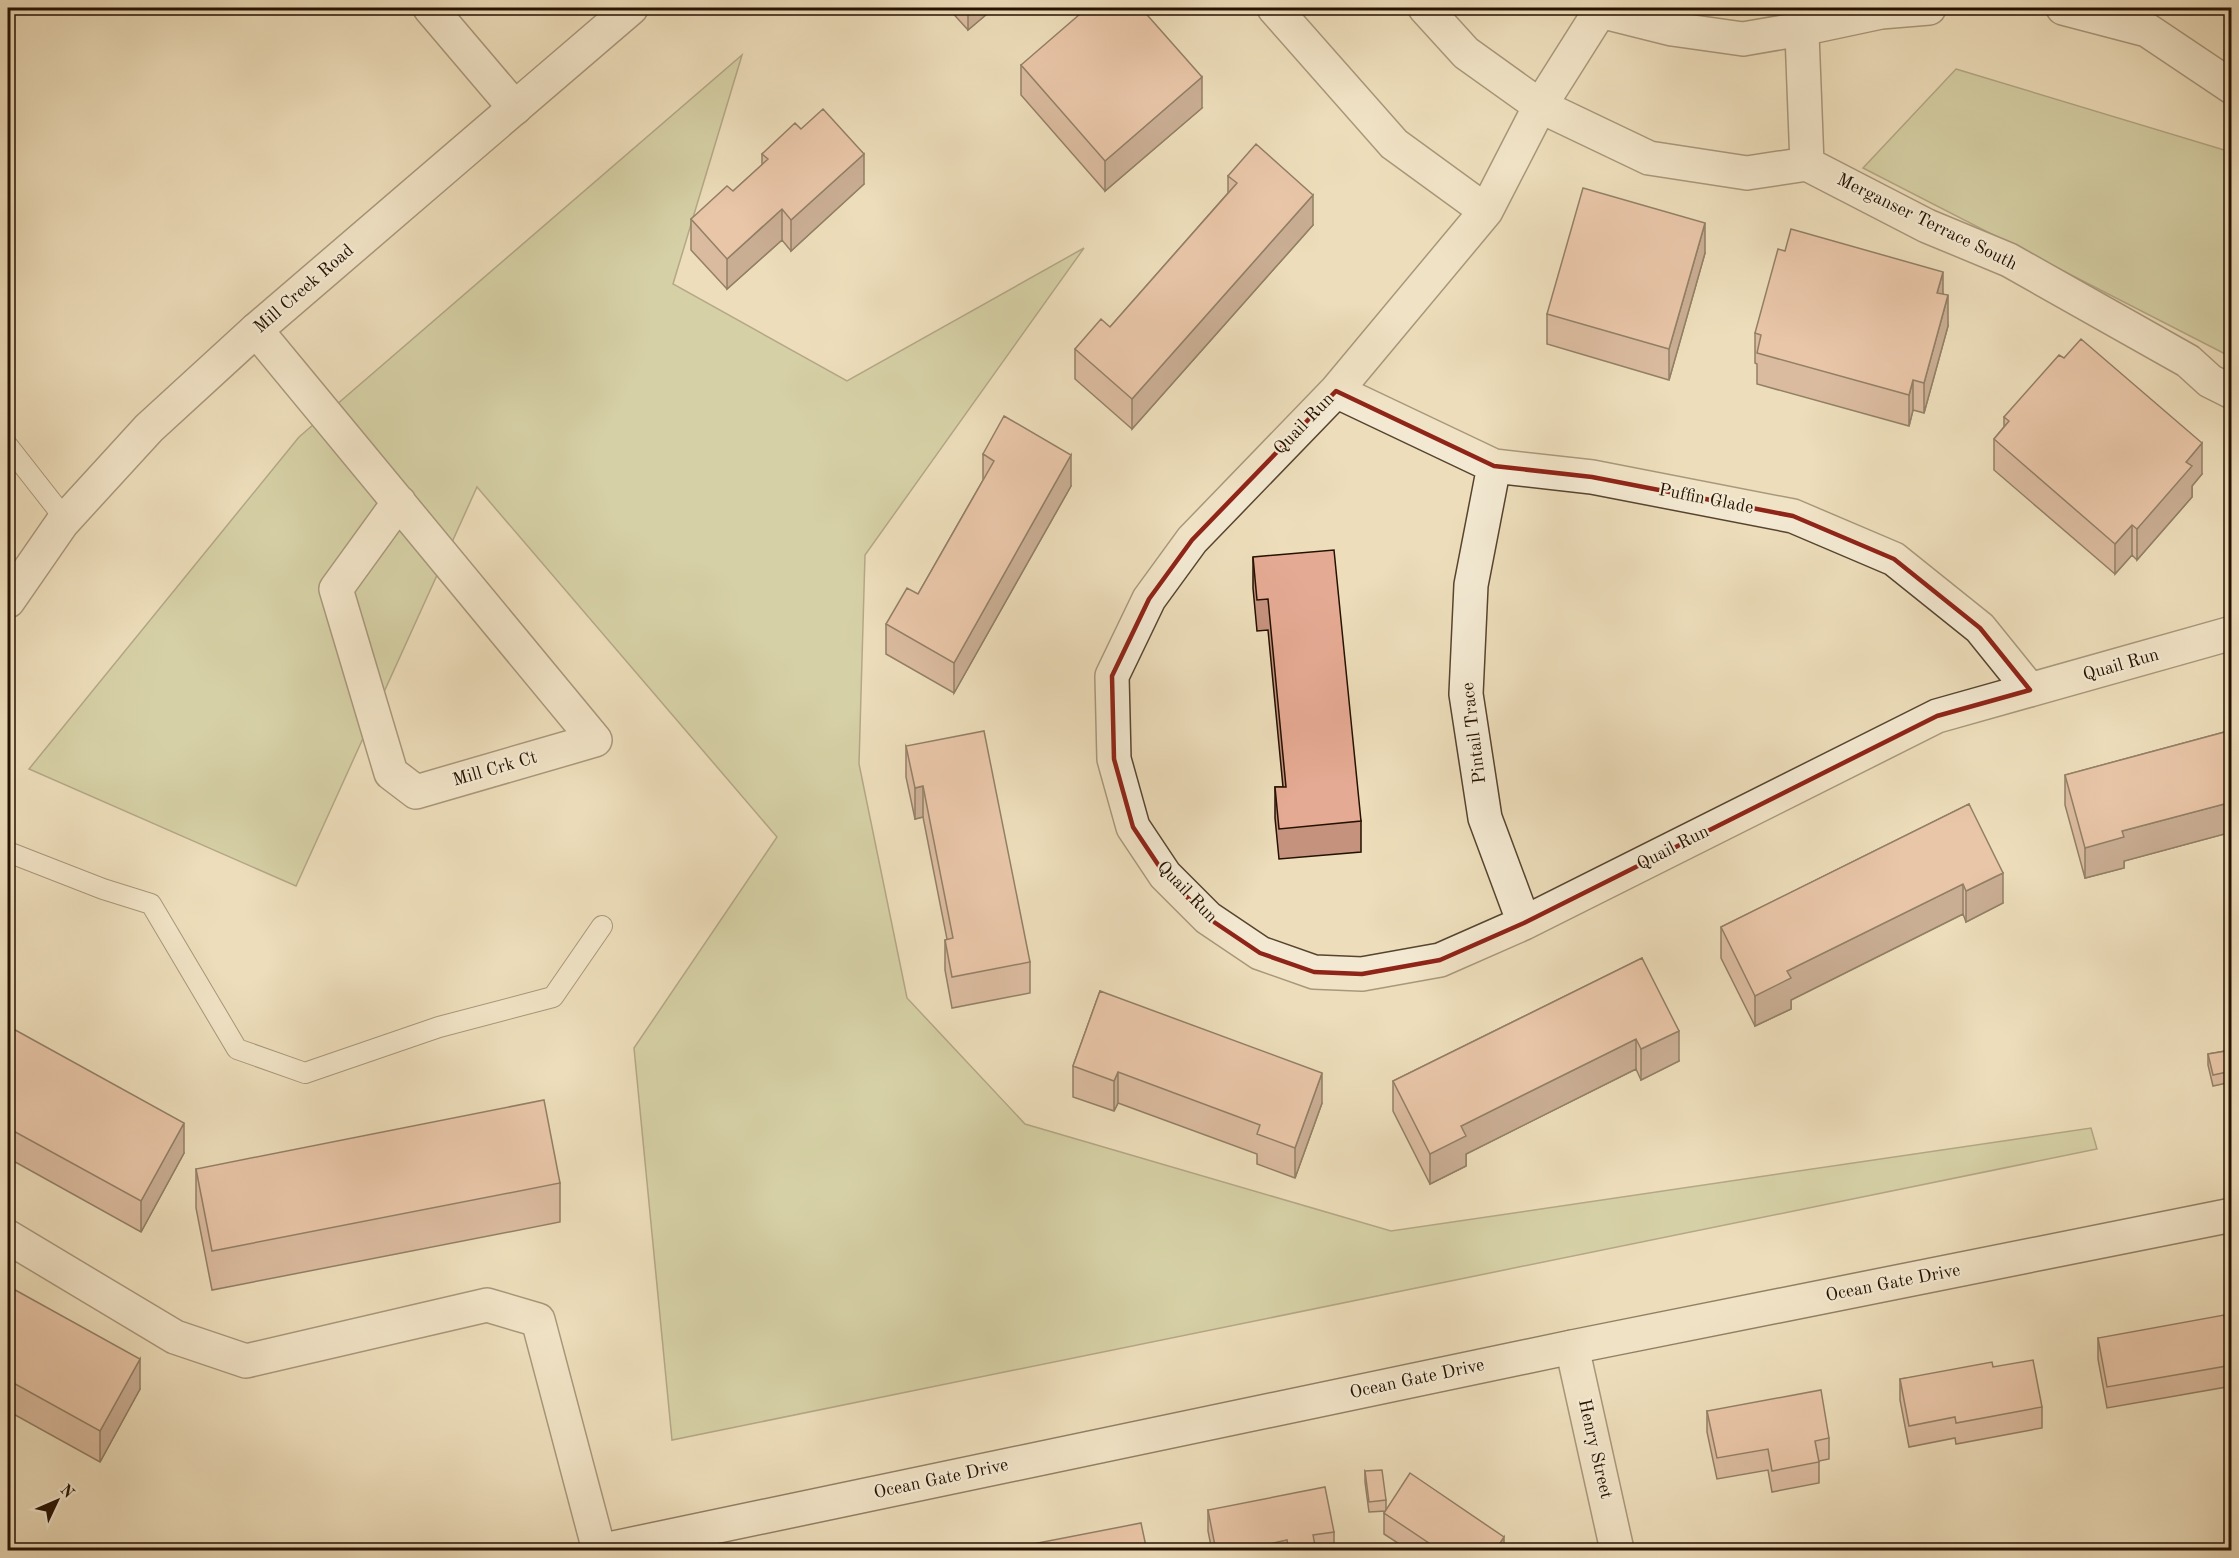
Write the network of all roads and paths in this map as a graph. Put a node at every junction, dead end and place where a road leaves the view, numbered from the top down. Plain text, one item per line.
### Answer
1 (430, 8) edge
2 (631, 8) edge
3 (1274, 8) edge
4 (1425, 8) edge
5 (1929, 8) edge
6 (2063, 8) edge
7 (1597, 9) edge
8 (1801, 18) edge
9 (2232, 87) edge
10 (1540, 106) junction
11 (515, 108) junction
12 (1807, 164) junction
13 (1486, 211) junction
14 (256, 330) junction
15 (1336, 391) junction
16 (2232, 392) edge
17 (8, 446) edge
18 (1494, 466) junction
19 (399, 502) junction
20 (66, 520) junction
21 (8, 600) edge
22 (2232, 633) edge
23 (2030, 690) junction
24 (8, 852) edge
25 (1524, 923) junction
26 (602, 926) dead end
27 (2232, 1215) edge
28 (8, 1237) edge
29 (1572, 1347) junction
30 (599, 1551) edge
31 (604, 1551) edge
32 (1617, 1551) edge

1 - 11 street
2 - 11 street, Mill Creek Road
3 - 13 street
4 - 10 street
5 - 8 street
6 - 9 street
7 - 8 street
7 - 10 street, Quail Run
8 - 12 street
10 - 12 street
10 - 13 street, Quail Run
11 - 14 street, Mill Creek Road
12 - 16 street, Merganser Terrace South
13 - 15 street, Quail Run
14 - 19 street, Mill Crk Ct
14 - 20 street, Mill Creek Road
15 - 18 street, Puffin Glade
15 - 25 street, Quail Run
17 - 20 lane
18 - 23 street, Puffin Glade
18 - 25 street, Pintail Trace
19 - 19 street, Mill Crk Ct
20 - 21 street, Mill Creek Road
22 - 23 street, Quail Run
23 - 25 street, Quail Run
24 - 26 lane
27 - 29 street, Ocean Gate Drive
28 - 30 street
29 - 31 street, Ocean Gate Drive
29 - 32 street, Henry Street

